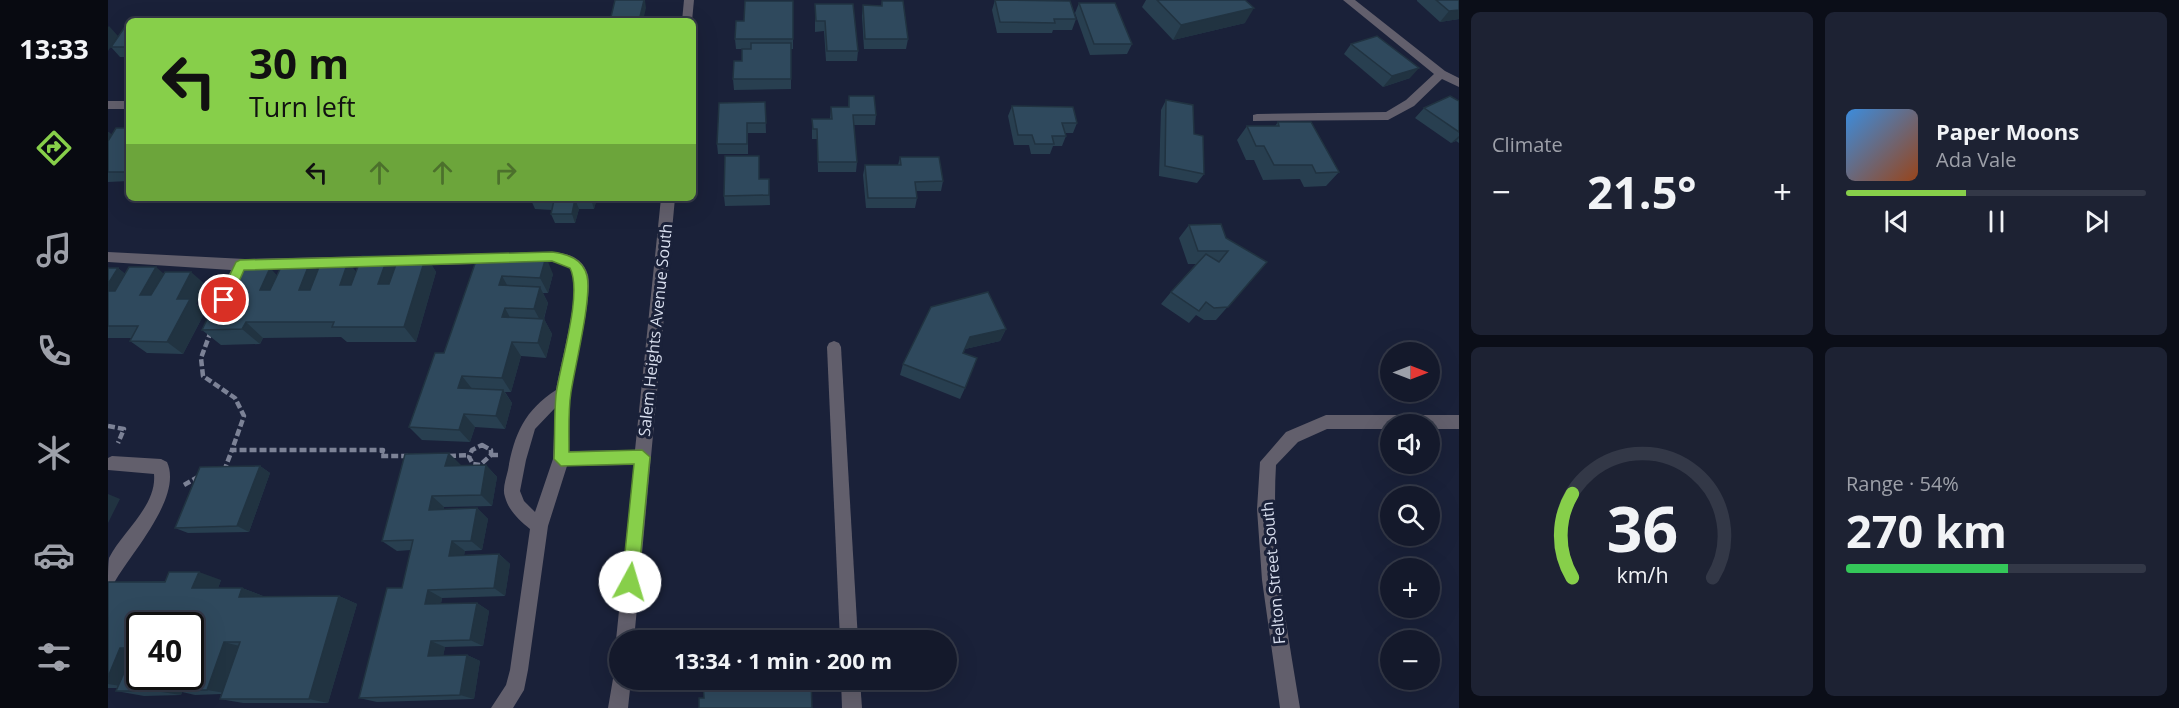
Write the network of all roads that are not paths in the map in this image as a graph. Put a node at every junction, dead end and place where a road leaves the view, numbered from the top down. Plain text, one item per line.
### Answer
1 (689, 0) edge
2 (1348, 0) edge
3 (687, 18) edge
4 (1441, 74) junction
5 (1459, 83) edge
6 (108, 105) edge
7 (126, 105) edge
8 (1257, 118) dead end
9 (668, 201) edge
10 (108, 257) edge
11 (240, 265) junction
12 (224, 300) edge
13 (834, 347) dead end
14 (563, 394) junction
15 (1459, 422) edge
16 (642, 457) junction
17 (561, 459) junction
18 (112, 464) dead end
19 (539, 526) junction
20 (108, 577) edge
21 (625, 630) edge
22 (848, 630) edge
23 (620, 690) edge
24 (851, 690) edge
25 (501, 708) edge
26 (618, 708) edge
27 (852, 708) edge
28 (1290, 708) edge

1 - 3 street
2 - 4 street
4 - 5 street
4 - 8 street
6 - 7 street
9 - 16 street, Salem Heights Avenue South
10 - 11 street
11 - 12 street
11 - 14 street
13 - 22 street
14 - 17 street
14 - 19 street
15 - 28 street, Felton Street South
16 - 17 street
16 - 21 street, Salem Heights Avenue South
17 - 19 street
18 - 20 street
19 - 25 street
23 - 26 street
24 - 27 street

